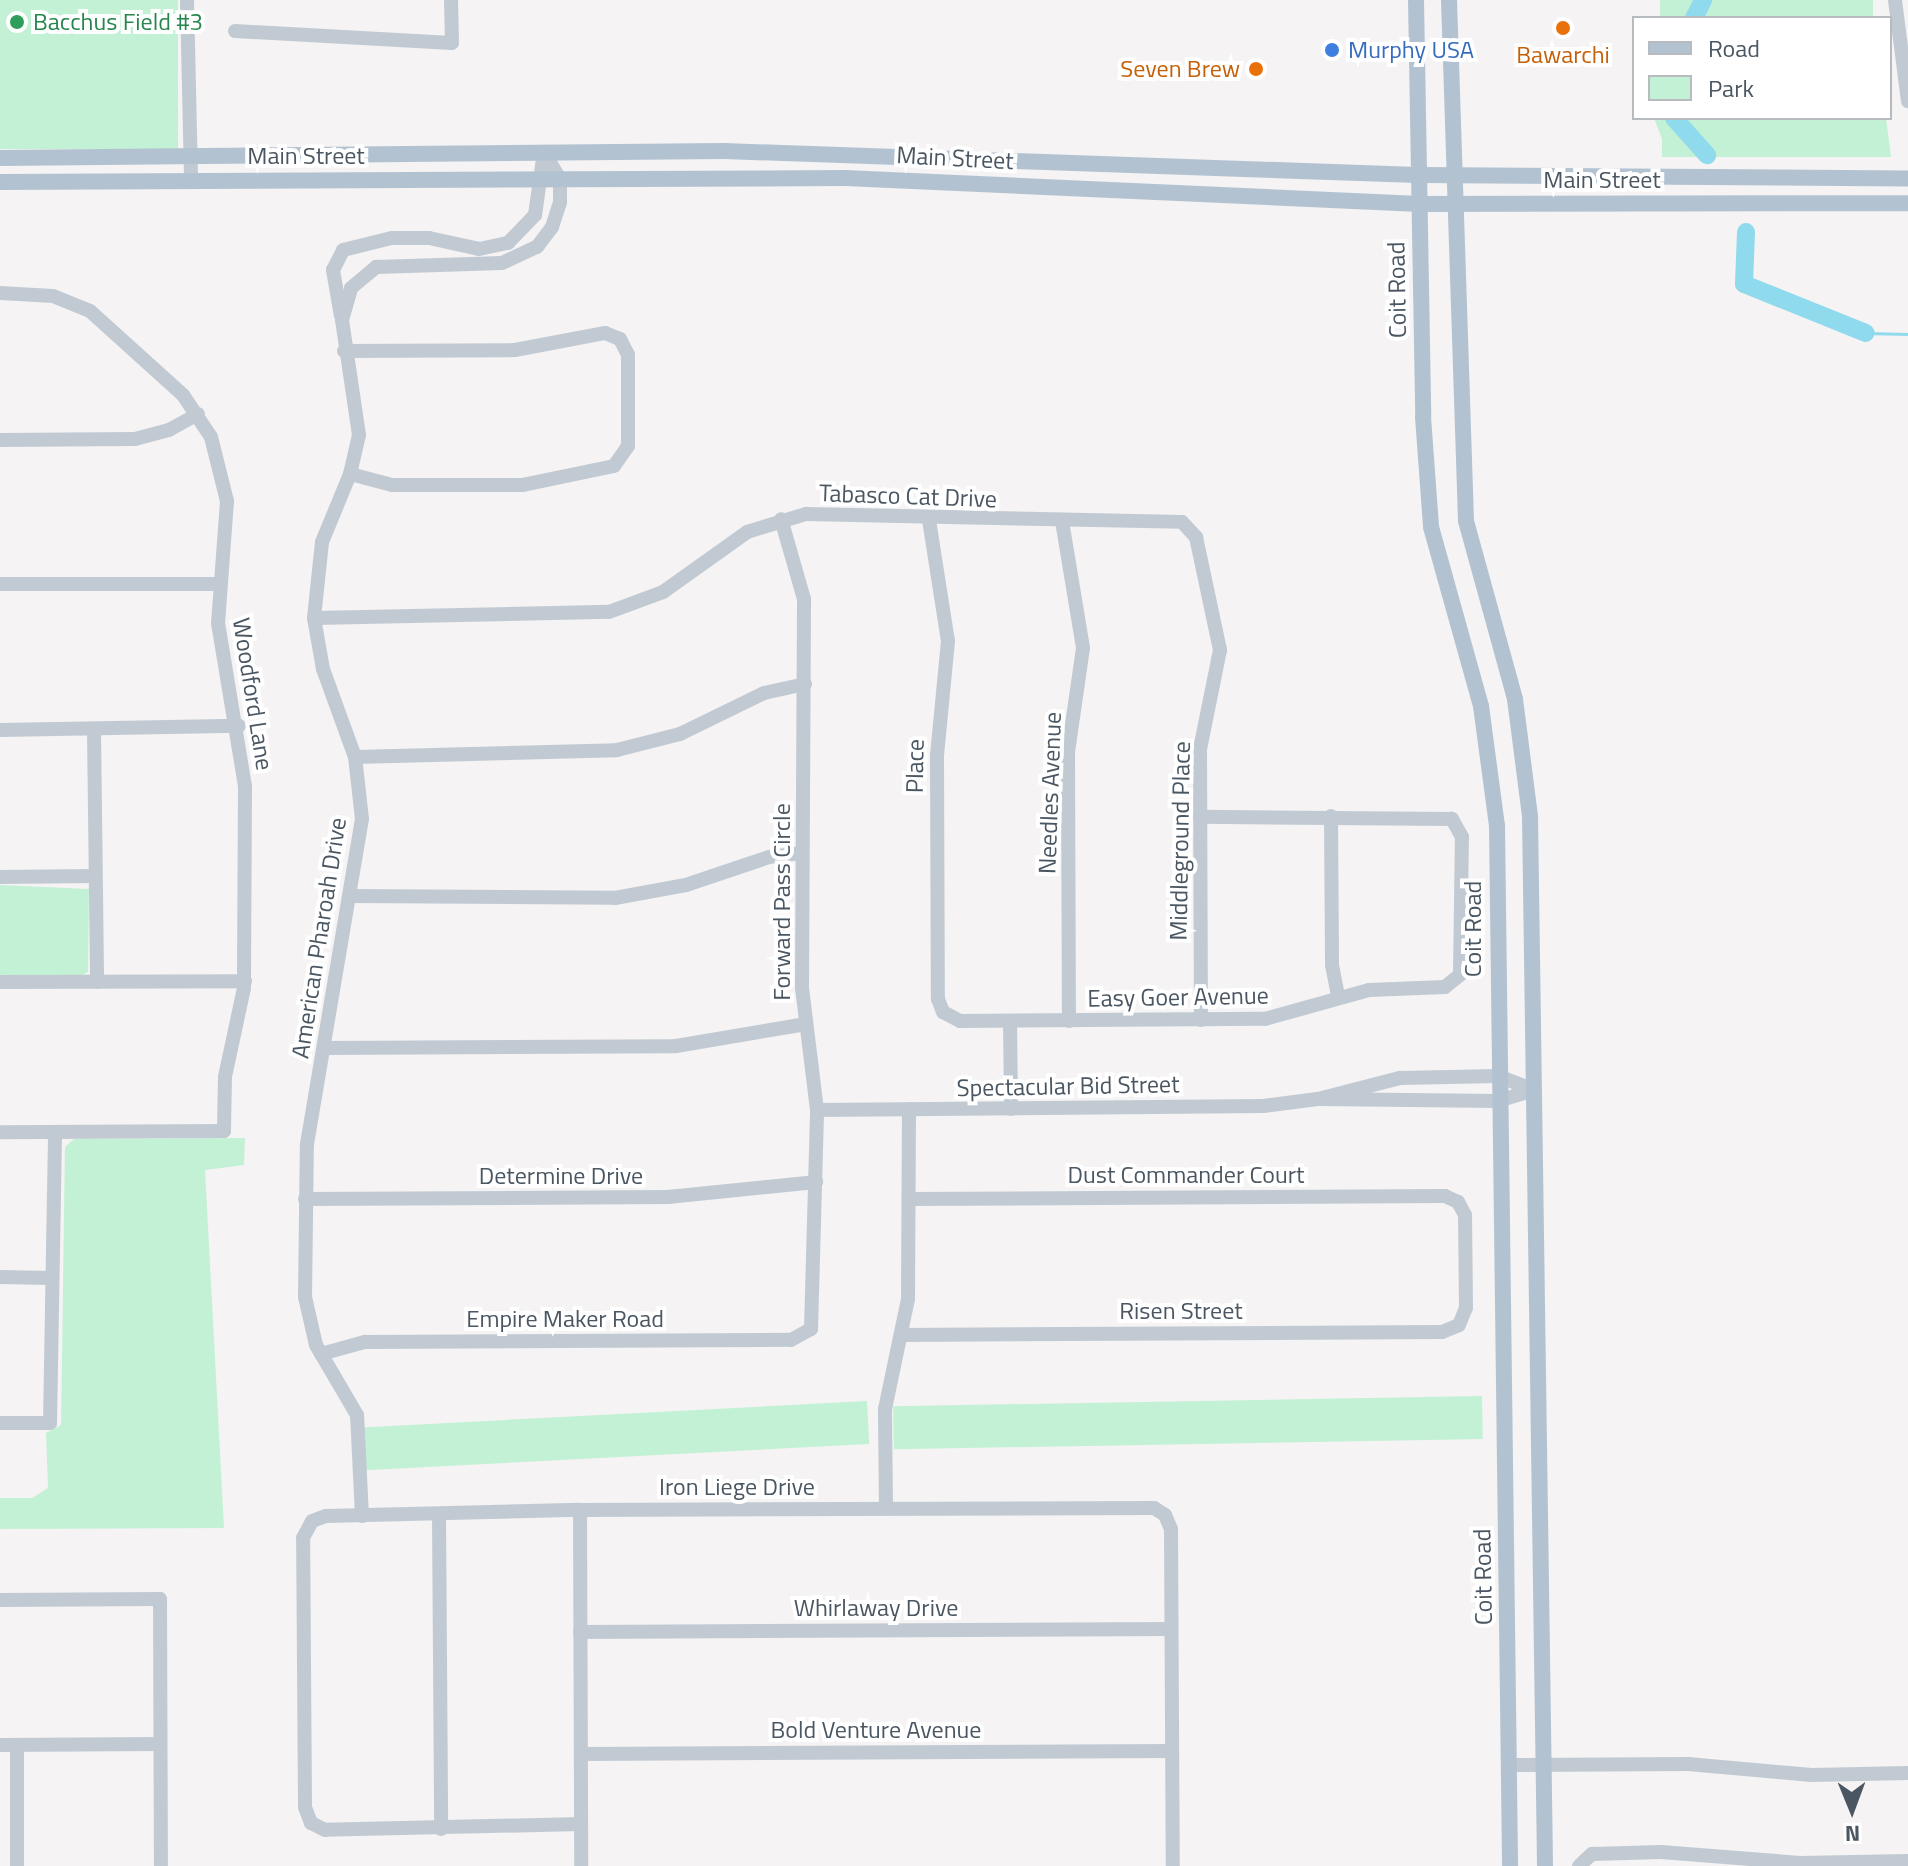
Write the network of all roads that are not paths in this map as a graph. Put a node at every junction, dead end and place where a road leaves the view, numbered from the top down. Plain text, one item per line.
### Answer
1 (187, 0) edge
2 (451, 0) edge
3 (1416, 0) edge
4 (1449, 0) edge
5 (1895, 0) edge
6 (235, 31) dead end
7 (1907, 83) edge
8 (1908, 101) edge
9 (544, 152) junction
10 (846, 153) junction
11 (0, 158) edge
12 (191, 159) junction
13 (1125, 162) junction
14 (1418, 175) junction
15 (1453, 175) junction
16 (845, 178) junction
17 (1908, 178) edge
18 (560, 179) junction
19 (191, 180) junction
20 (539, 180) junction
21 (0, 182) edge
22 (1126, 191) junction
23 (1908, 203) edge
24 (1419, 204) junction
25 (1453, 204) junction
26 (416, 238) junction
27 (418, 263) junction
28 (0, 293) edge
29 (342, 320) junction
30 (344, 351) junction
31 (198, 414) junction
32 (0, 440) edge
33 (350, 474) junction
34 (781, 519) junction
35 (929, 520) junction
36 (1062, 521) junction
37 (1189, 526) joint
38 (0, 584) edge
39 (219, 584) junction
40 (314, 618) junction
41 (805, 684) junction
42 (239, 726) junction
43 (94, 729) junction
44 (0, 730) edge
45 (355, 757) junction
46 (1331, 816) junction
47 (1200, 817) junction
48 (801, 853) junction
49 (95, 876) junction
50 (0, 877) edge
51 (351, 896) junction
52 (245, 981) junction
53 (0, 982) edge
54 (97, 982) junction
55 (1338, 997) junction
56 (945, 1014) joint
57 (1201, 1020) junction
58 (1010, 1021) junction
59 (1069, 1021) junction
60 (806, 1024) junction
61 (325, 1048) junction
62 (1498, 1076) junction
63 (1534, 1090) junction
64 (1318, 1099) junction
65 (1499, 1101) junction
66 (909, 1109) junction
67 (1011, 1109) junction
68 (817, 1110) junction
69 (0, 1132) edge
70 (55, 1132) junction
71 (816, 1182) junction
72 (305, 1199) junction
73 (909, 1199) junction
74 (0, 1277) edge
75 (51, 1278) junction
76 (1459, 1325) joint
77 (809, 1333) joint
78 (902, 1335) junction
79 (321, 1354) junction
80 (0, 1423) edge
81 (886, 1508) junction
82 (580, 1510) junction
83 (439, 1515) junction
84 (362, 1516) junction
85 (0, 1600) edge
86 (1171, 1629) junction
87 (580, 1632) junction
88 (160, 1744) junction
89 (0, 1745) edge
90 (17, 1745) junction
91 (1172, 1751) junction
92 (581, 1754) junction
93 (1544, 1764) junction
94 (1509, 1765) junction
95 (1908, 1773) edge
96 (581, 1824) junction
97 (441, 1829) junction
98 (1908, 1861) edge
99 (1581, 1862) edge
100 (17, 1866) edge
101 (161, 1866) edge
102 (581, 1866) edge
103 (1173, 1866) edge
104 (1510, 1866) edge
105 (1545, 1866) edge

1 - 12 street
2 - 6 street
3 - 14 main road, Coit Road
4 - 15 main road
5 - 7 street
7 - 8 street
9 - 10 main road, Main Street
9 - 12 main road, Main Street
9 - 18 street
9 - 20 street, American Pharoah Drive
10 - 13 main road, Main Street
10 - 16 main road
11 - 12 main road, Main Street
12 - 19 street
13 - 14 main road, Main Street
13 - 22 main road
14 - 15 main road, Main Street
14 - 24 main road, Coit Road
15 - 17 main road, Main Street
15 - 25 main road
16 - 18 main road, Main Street
16 - 22 main road, Main Street
18 - 20 main road, Main Street
18 - 27 street, American Pharoah Drive
19 - 20 main road, Main Street
19 - 21 main road, Main Street
20 - 26 street, American Pharoah Drive
22 - 24 main road, Main Street
23 - 25 main road, Main Street
24 - 25 main road, Main Street
24 - 62 main road, Coit Road
25 - 63 main road
26 - 27 street
26 - 29 street, American Pharoah Drive
27 - 29 street, American Pharoah Drive
28 - 31 street, Woodford Lane
29 - 30 street, American Pharoah Drive
30 - 33 street, American Pharoah Drive
30 - 33 street
31 - 32 street
31 - 39 street, Woodford Lane
33 - 40 street, American Pharoah Drive
34 - 35 street, Tabasco Cat Drive
34 - 40 street, Tabasco Cat Drive
34 - 41 street, Forward Pass Circle
35 - 36 street, Tabasco Cat Drive
35 - 56 street, Place
36 - 37 street, Tabasco Cat Drive
36 - 59 street, Needles Avenue
37 - 47 street, Middleground Place
38 - 39 street
39 - 42 street, Woodford Lane
40 - 45 street, American Pharoah Drive
41 - 45 street
41 - 48 street, Forward Pass Circle
42 - 43 street
42 - 52 street, Woodford Lane
43 - 44 street
43 - 49 street
45 - 51 street, American Pharoah Drive
46 - 47 street
46 - 55 street
46 - 55 street, Easy Goer Avenue
47 - 57 street, Middleground Place
48 - 51 street
48 - 60 street, Forward Pass Circle
49 - 50 street
49 - 54 street
51 - 61 street, American Pharoah Drive
52 - 54 street
52 - 70 street, Woodford Lane
53 - 54 street
55 - 57 street, Easy Goer Avenue
56 - 58 street, Easy Goer Avenue
57 - 59 street, Easy Goer Avenue
58 - 59 street, Easy Goer Avenue
58 - 67 street
60 - 61 street
60 - 68 street, Forward Pass Circle
61 - 72 street, American Pharoah Drive
62 - 63 street, Spectacular Bid Street
62 - 64 street, Spectacular Bid Street
62 - 65 main road, Coit Road
63 - 65 street, Spectacular Bid Street
63 - 93 main road
64 - 65 street, Spectacular Bid Street
64 - 67 street, Spectacular Bid Street
65 - 94 main road, Coit Road
66 - 67 street, Spectacular Bid Street
66 - 68 street, Spectacular Bid Street
66 - 73 street
68 - 71 street, Forward Pass Circle
69 - 70 street
70 - 75 street
71 - 72 street, Determine Drive
71 - 77 street, Forward Pass Circle
72 - 79 street, American Pharoah Drive
73 - 76 street, Dust Commander Court
73 - 78 street
74 - 75 street
75 - 80 street
76 - 78 street, Risen Street
77 - 79 street, Empire Maker Road
78 - 81 street
79 - 84 street, American Pharoah Drive
81 - 82 street, Iron Liege Drive
81 - 86 street, Iron Liege Drive
82 - 83 street, Iron Liege Drive
82 - 87 street
83 - 84 street, Iron Liege Drive
83 - 97 street
84 - 97 street, Iron Liege Drive
85 - 88 street
86 - 87 street, Whirlaway Drive
86 - 91 street
87 - 92 street
88 - 90 street
88 - 101 street
89 - 90 street
90 - 100 street
91 - 92 street, Bold Venture Avenue
91 - 103 street
92 - 96 street
93 - 94 street
93 - 95 street
93 - 105 main road
94 - 104 main road, Coit Road
96 - 97 street
96 - 102 street
98 - 99 street

